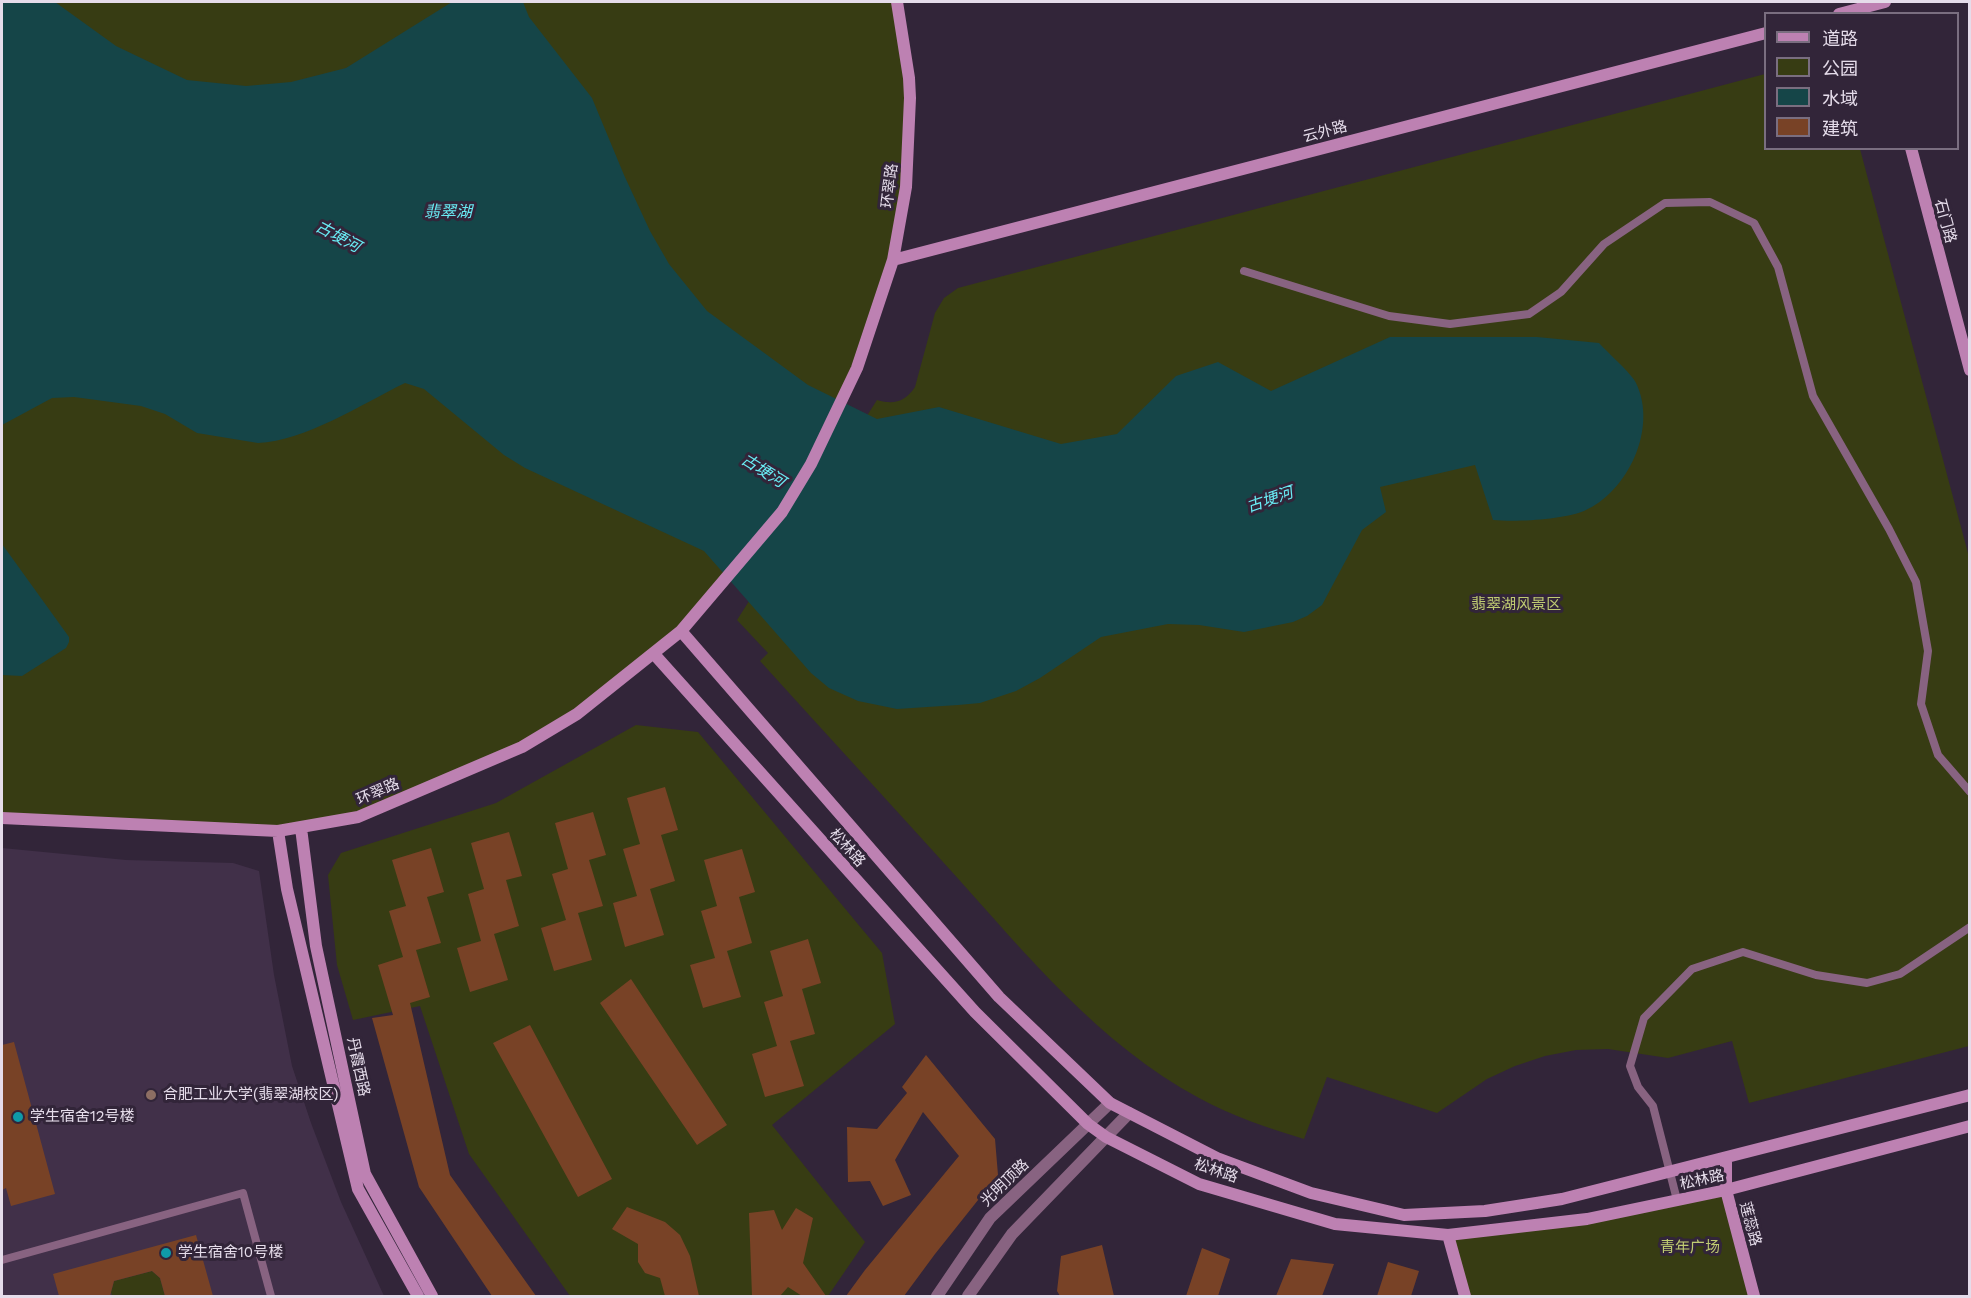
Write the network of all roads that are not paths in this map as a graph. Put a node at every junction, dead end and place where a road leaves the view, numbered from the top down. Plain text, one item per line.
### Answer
1 (897, 2) edge
2 (1876, 5) edge
3 (1847, 12) edge
4 (1764, 34) edge
5 (1912, 150) edge
6 (893, 260) junction
7 (1244, 271) dead end
8 (1970, 370) edge
9 (681, 631) junction
10 (654, 654) junction
11 (1970, 792) edge
12 (2, 819) edge
13 (301, 828) junction
14 (278, 831) junction
15 (1970, 927) edge
16 (1970, 1095) edge
17 (1110, 1103) junction
18 (1129, 1113) junction
19 (1088, 1124) junction
20 (1970, 1126) edge
21 (1106, 1137) junction
22 (1726, 1158) junction
23 (1670, 1172) junction
24 (1726, 1190) junction
25 (1677, 1200) junction
26 (1449, 1235) junction
27 (2, 1260) edge
28 (271, 1296) edge
29 (418, 1296) edge
30 (432, 1296) edge
31 (937, 1296) edge
32 (968, 1296) edge
33 (1465, 1296) edge
34 (1754, 1296) edge

1 - 6 street, 环翠路
2 - 3 street
4 - 6 street, 云外路
5 - 8 street, 石门路
6 - 9 street, 环翠路
7 - 11 lane
9 - 10 street, 环翠路
9 - 17 street, 松林路
10 - 13 street, 环翠路
10 - 19 street, 松林路
12 - 14 street, 环翠路
13 - 14 street, 环翠路
13 - 30 street, 丹霞西路
14 - 29 street, 丹霞西路
15 - 23 lane
16 - 22 street, 松林路
17 - 18 street, 松林路
17 - 19 street, 光明顶路
18 - 21 street
18 - 23 street, 松林路
19 - 21 street, 松林路
19 - 31 street, 光明顶路
20 - 24 street, 松林路
21 - 26 street, 松林路
21 - 32 street
22 - 23 street, 松林路
22 - 24 street, 莲蕊路
23 - 25 lane
24 - 25 street, 松林路
24 - 34 street, 莲蕊路
25 - 26 street, 松林路
26 - 33 street
27 - 28 lane

